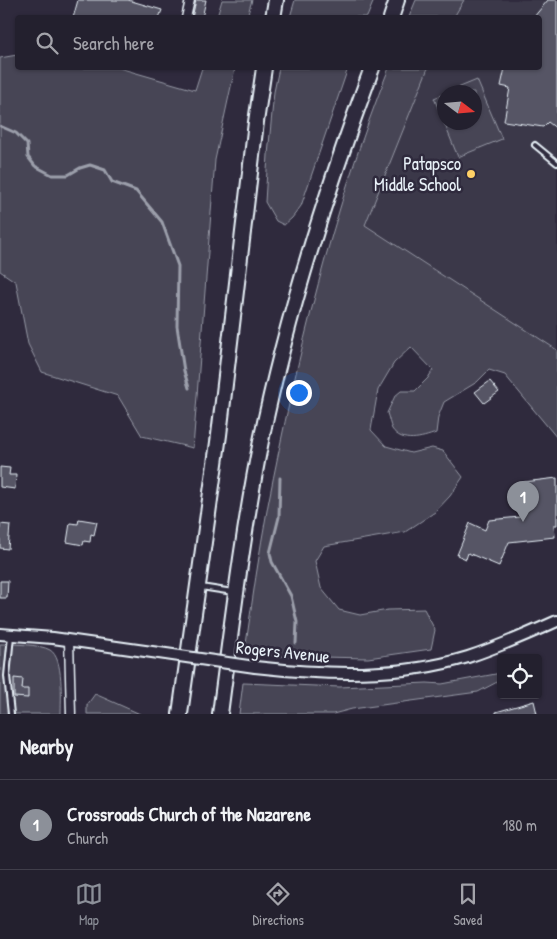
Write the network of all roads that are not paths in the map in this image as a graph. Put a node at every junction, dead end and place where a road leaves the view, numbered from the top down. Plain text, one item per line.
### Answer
1 (190, 0) edge
2 (276, 0) edge
3 (396, 0) edge
4 (187, 15) edge
5 (274, 15) edge
6 (391, 15) edge
7 (264, 70) edge
8 (371, 70) edge
9 (535, 145) dead end
10 (557, 163) edge
11 (198, 587) junction
12 (236, 592) junction
13 (557, 621) edge
14 (0, 634) edge
15 (11, 634) junction
16 (69, 640) junction
17 (11, 714) edge
18 (70, 714) edge
19 (180, 714) edge
20 (220, 714) edge

1 - 4 street
2 - 5 highway
3 - 6 highway
7 - 11 highway
8 - 12 highway
9 - 10 lane
11 - 12 lane
11 - 19 highway
12 - 20 highway
13 - 16 main road, Rogers Avenue, bridge
14 - 15 main road, Rogers Avenue
15 - 16 main road, Rogers Avenue
15 - 17 lane
16 - 18 street

